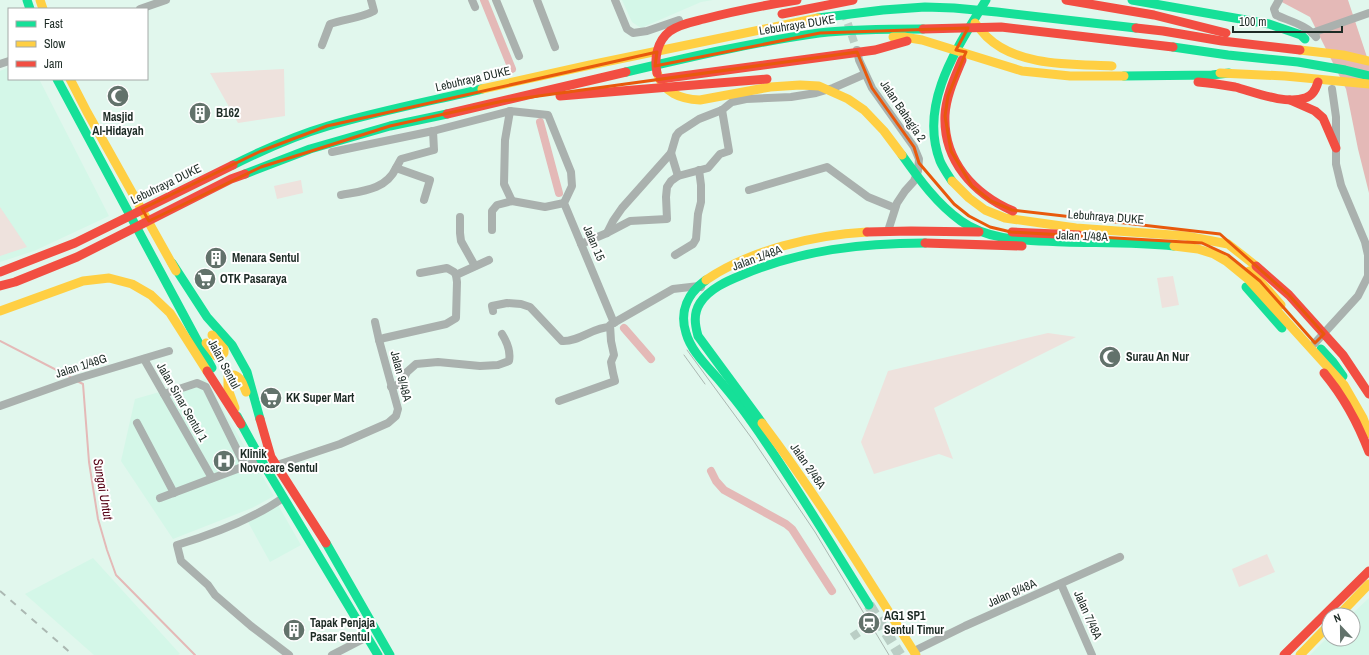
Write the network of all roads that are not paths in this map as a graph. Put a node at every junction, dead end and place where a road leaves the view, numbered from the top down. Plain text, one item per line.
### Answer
1 (165, 0) edge
2 (371, 0) edge
3 (496, 0) edge
4 (537, 0) edge
5 (615, 0) edge
6 (772, 0) edge
7 (798, 0) edge
8 (853, 0) edge
9 (962, 0) edge
10 (967, 0) edge
11 (986, 0) edge
12 (992, 0) edge
13 (1066, 0) edge
14 (1081, 0) edge
15 (1132, 0) edge
16 (750, 2) edge
17 (1278, 2) edge
18 (1091, 5) junction
19 (143, 8) edge
20 (1366, 14) edge
21 (774, 15) dead end
22 (1312, 35) junction
23 (878, 38) dead end
24 (817, 43) dead end
25 (322, 44) dead end
26 (856, 45) tunnel mouth
27 (555, 47) dead end
28 (1281, 47) junction
29 (746, 48) junction
30 (519, 56) dead end
31 (1369, 62) edge
32 (1229, 73) junction
33 (865, 74) junction
34 (1148, 75) junction
35 (1369, 76) edge
36 (58, 80) edge
37 (71, 80) edge
38 (1318, 82) dead end
39 (1369, 84) edge
40 (1333, 85) junction
41 (1369, 90) edge
42 (1288, 99) junction
43 (503, 101) junction
44 (722, 110) junction
45 (510, 111) junction
46 (433, 130) junction
47 (1336, 148) junction
48 (332, 152) dead end
49 (671, 153) junction
50 (396, 168) junction
51 (699, 170) junction
52 (678, 176) junction
53 (936, 185) dead end
54 (749, 190) dead end
55 (341, 195) dead end
56 (424, 200) dead end
57 (950, 200) dead end
58 (512, 202) junction
59 (564, 203) junction
60 (895, 208) junction
61 (460, 217) dead end
62 (492, 230) dead end
63 (888, 231) junction
64 (607, 233) junction
65 (1073, 242) junction
66 (581, 244) junction
67 (675, 255) dead end
68 (489, 260) dead end
69 (156, 262) junction
70 (172, 263) junction
71 (474, 266) junction
72 (0, 272) edge
73 (420, 273) dead end
74 (456, 275) junction
75 (1260, 281) junction
76 (0, 286) edge
77 (699, 286) junction
78 (673, 289) junction
79 (707, 293) junction
80 (688, 298) junction
81 (698, 306) junction
82 (492, 310) dead end
83 (0, 312) edge
84 (375, 322) dead end
85 (612, 325) junction
86 (502, 334) dead end
87 (379, 340) junction
88 (1315, 343) junction
89 (169, 351) dead end
90 (144, 359) junction
91 (391, 387) junction
92 (164, 394) junction
93 (1369, 394) edge
94 (558, 401) dead end
95 (0, 406) edge
96 (1369, 418) edge
97 (137, 423) dead end
98 (241, 424) junction
99 (1369, 434) edge
100 (1369, 452) edge
101 (272, 457) junction
102 (261, 460) junction
103 (277, 465) junction
104 (245, 466) junction
105 (212, 478) junction
106 (174, 493) junction
107 (160, 498) dead end
108 (283, 498) junction
109 (1120, 557) dead end
110 (1369, 571) edge
111 (1061, 584) junction
112 (1369, 584) edge
113 (869, 606) tunnel mouth
114 (1347, 607) edge
115 (1321, 633) edge
116 (368, 637) junction
117 (915, 653) edge
118 (289, 655) edge
119 (332, 655) edge
120 (378, 655) edge
121 (390, 655) edge
122 (1092, 655) edge
123 (1284, 655) edge
124 (1300, 655) edge

1 - 19 street
2 - 25 street
3 - 30 street
4 - 27 street
5 - 16 street
6 - 16 street
7 - 65 main road
8 - 21 main road
9 - 43 main road
10 - 32 main road
11 - 93 main road, Lebuhraya DUKE
12 - 75 main road
13 - 18 main road
14 - 18 main road
15 - 22 main road
17 - 22 street
18 - 28 main road
20 - 22 street
23 - 34 main road
24 - 29 main road
26 - 33 street, Jalan Bahagia 2
28 - 31 main road, Lebuhraya DUKE
28 - 72 main road, Lebuhraya DUKE
29 - 35 main road, Lebuhraya DUKE
29 - 43 main road, Lebuhraya DUKE
32 - 34 main road
32 - 40 main road
33 - 44 street
33 - 60 street, Jalan Bahagia 2
34 - 42 main road
36 - 69 main road, Jalan Sentul
37 - 70 main road
38 - 42 main road
39 - 40 main road
40 - 41 main road
40 - 47 street
42 - 47 main road
43 - 53 main road
43 - 76 main road, Lebuhraya DUKE
44 - 49 street
44 - 51 street
45 - 46 street
45 - 58 street
45 - 59 street
46 - 48 street
46 - 50 street
47 - 88 street
49 - 52 street
49 - 64 street
50 - 55 street
50 - 56 street
51 - 52 street
51 - 67 street
52 - 64 street
54 - 60 street
57 - 65 main road
58 - 59 street
58 - 62 street
59 - 66 street, Jalan 15
60 - 63 street, Jalan Bahagia 2
61 - 71 street
63 - 75 main road, Jalan 1/48A
63 - 77 main road, Jalan 1/48A
64 - 66 street
65 - 99 main road, Lebuhraya DUKE
66 - 85 street, Jalan 15
68 - 71 street
69 - 70 main road
69 - 98 main road, Jalan Sentul
70 - 101 main road, Jalan Sentul
71 - 74 street
73 - 74 street
74 - 87 street, Jalan 9/48A
75 - 88 main road, Jalan 1/48A
77 - 78 street
77 - 79 street
77 - 80 main road
78 - 80 street
78 - 85 street
79 - 81 main road, Jalan 2/48A
79 - 100 main road, Jalan 1/48A
80 - 81 street
80 - 113 main road, Jalan 2/48A
81 - 117 main road, Jalan 2/48A
82 - 85 street
83 - 98 main road
84 - 87 street
85 - 94 street, Jalan 15
86 - 91 street
87 - 91 street, Jalan 9/48A
88 - 96 main road, Jalan 1/48A
89 - 90 street, Jalan 1/48G
90 - 92 street, Jalan Sinar Sentul 1
90 - 95 street, Jalan 1/48G
91 - 103 street, Jalan 9/48A
92 - 104 street
92 - 105 street, Jalan Sinar Sentul 1
97 - 106 street
98 - 101 main road
98 - 102 main road, Jalan Sentul
101 - 103 main road, Jalan Sentul
102 - 104 street
102 - 108 main road, Jalan Sentul
103 - 121 main road, Jalan Sentul
104 - 105 street
105 - 106 street
106 - 107 street
108 - 116 main road, Jalan Sentul
108 - 118 street
109 - 111 street, Jalan 8/48A
110 - 123 main road
111 - 117 street, Jalan 8/48A
111 - 122 street, Jalan 7/48A
112 - 114 main road
115 - 124 main road
116 - 119 street
116 - 120 main road, Jalan Sentul

